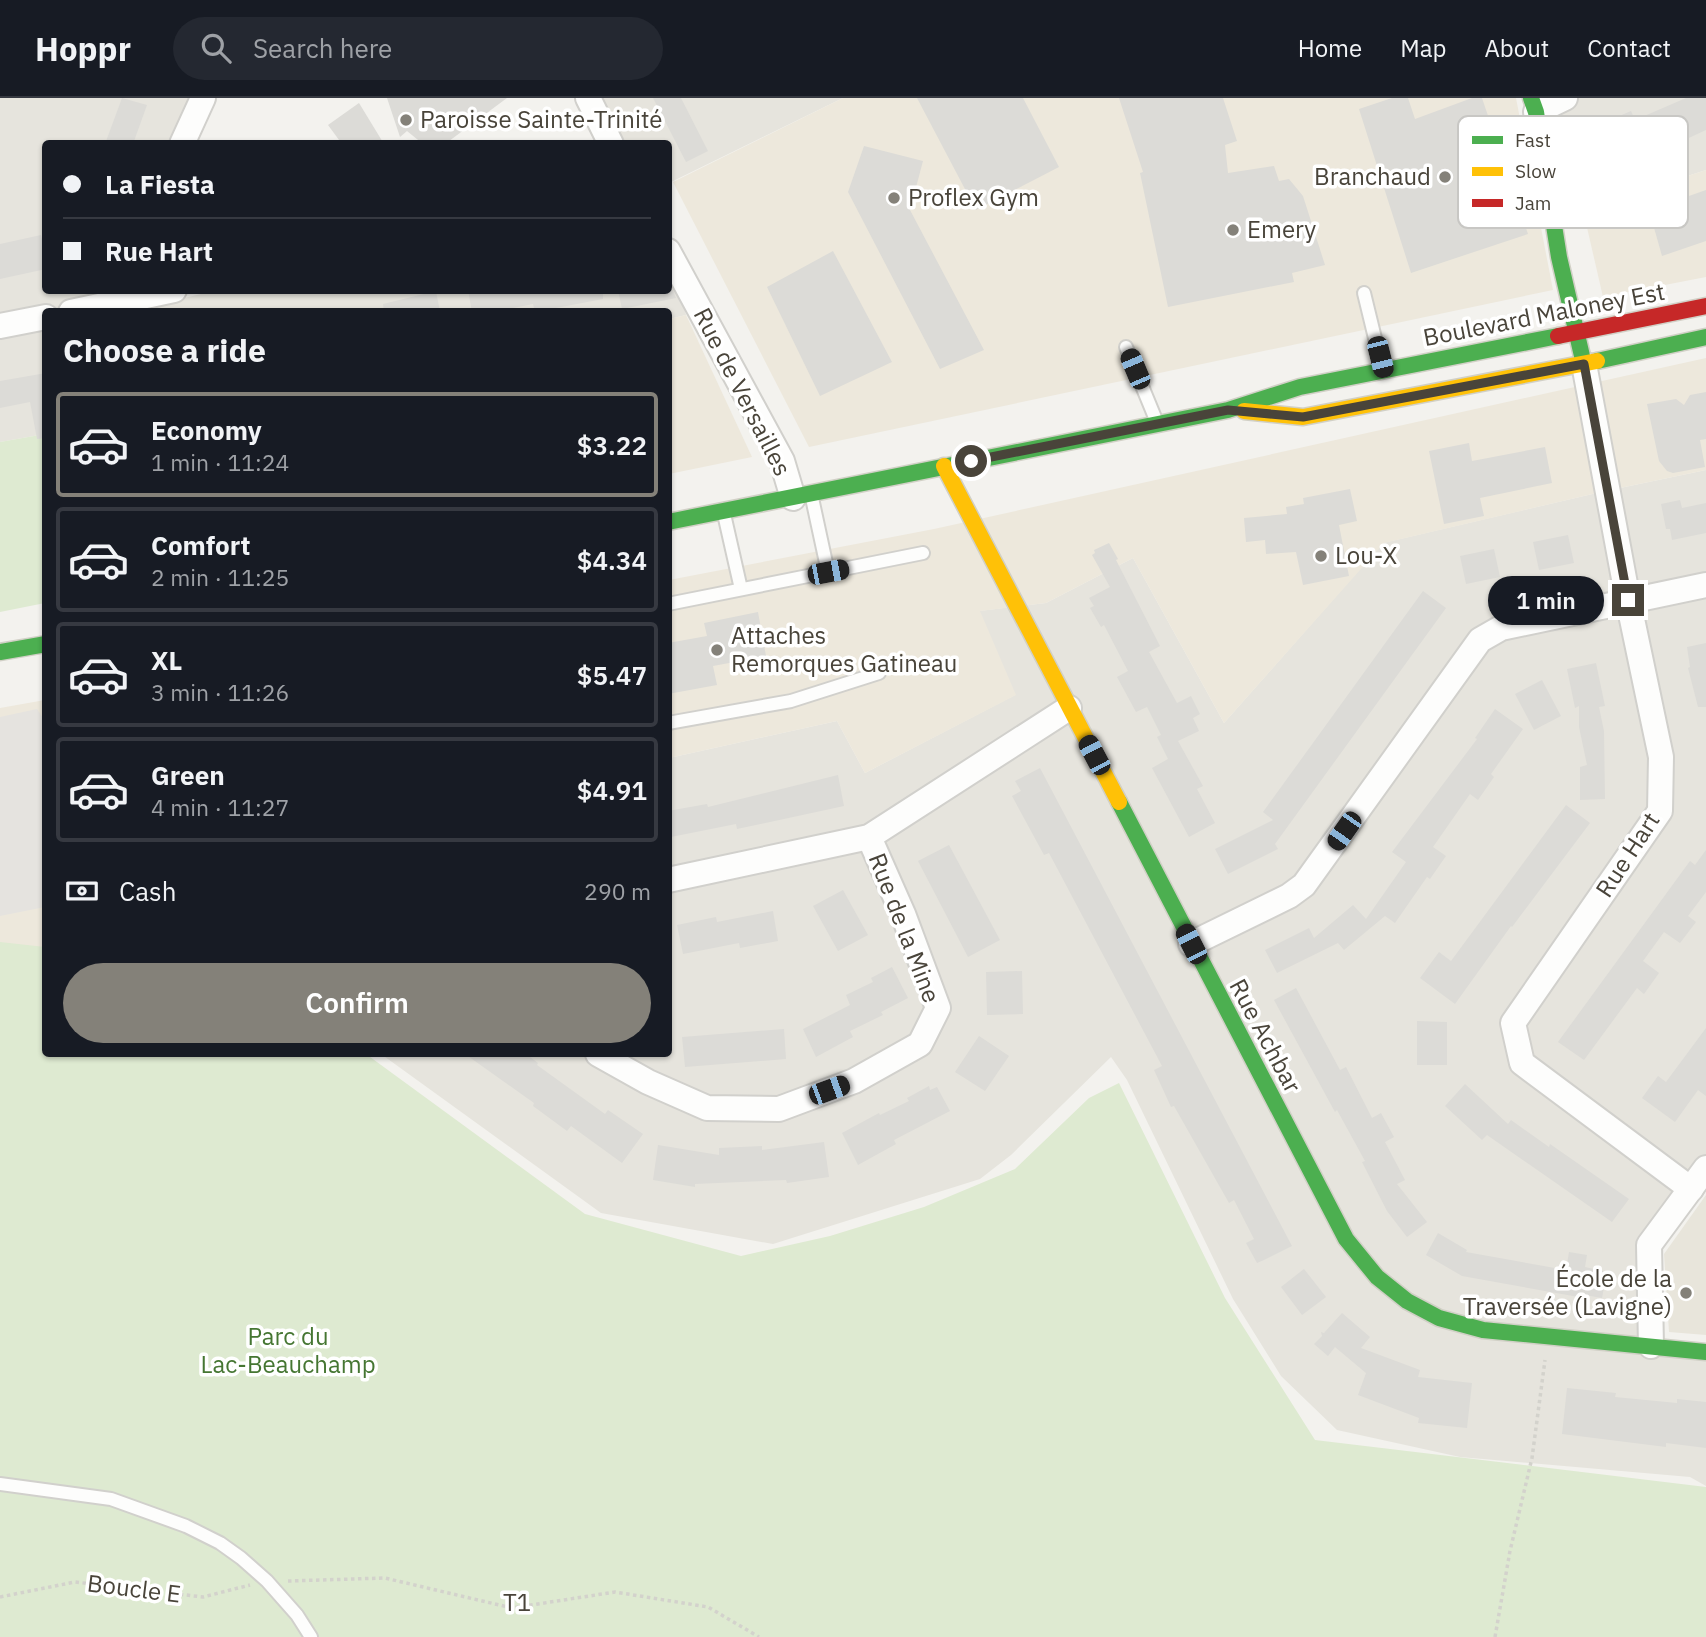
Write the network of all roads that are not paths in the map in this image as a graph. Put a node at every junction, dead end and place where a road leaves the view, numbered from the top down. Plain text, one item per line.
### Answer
1 (203, 98) edge
2 (588, 98) edge
3 (1565, 98) edge
4 (1534, 105) edge
5 (184, 140) edge
6 (609, 140) edge
7 (1554, 228) edge
8 (672, 258) edge
9 (1364, 293) dead end
10 (154, 294) edge
11 (1706, 306) edge
12 (90, 308) edge
13 (42, 318) edge
14 (0, 326) edge
15 (1577, 332) junction
16 (1706, 337) edge
17 (1126, 347) dead end
18 (1584, 364) junction
19 (1383, 371) junction
20 (1228, 410) junction
21 (1158, 423) junction
22 (944, 466) junction
23 (802, 496) junction
24 (723, 512) junction
25 (672, 521) edge
26 (923, 553) dead end
27 (828, 572) junction
28 (1706, 585) edge
29 (741, 589) junction
30 (1628, 600) junction
31 (672, 603) edge
32 (42, 644) edge
33 (0, 652) edge
34 (879, 673) dead end
35 (1069, 708) junction
36 (672, 722) edge
37 (869, 837) junction
38 (672, 879) edge
39 (1191, 944) junction
40 (603, 1057) edge
41 (1706, 1168) edge
42 (1691, 1189) junction
43 (1651, 1346) junction
44 (1706, 1352) edge
45 (0, 1484) edge
46 (311, 1637) edge

1 - 5 street
2 - 6 street
3 - 4 street
7 - 15 main road, Rue Hart
8 - 23 street, Rue de Versailles
9 - 19 lane
10 - 12 street
11 - 15 main road, Boulevard Maloney Est
13 - 14 street
15 - 18 main road, Rue Hart
15 - 19 main road, Boulevard Maloney Est
16 - 18 main road, Boulevard Maloney Est
17 - 21 lane
18 - 20 main road, Boulevard Maloney Est
18 - 30 street, Rue Hart
19 - 20 main road, Boulevard Maloney Est
20 - 21 main road, Boulevard Maloney Est
21 - 22 main road, Boulevard Maloney Est
22 - 23 main road, Boulevard Maloney Est
22 - 35 main road, Rue Achbar
23 - 24 main road, Boulevard Maloney Est
23 - 27 lane
24 - 25 main road, Boulevard Maloney Est
24 - 29 lane
26 - 27 lane
27 - 29 lane
28 - 30 street
29 - 31 lane
30 - 39 street
30 - 42 street, Rue Hart
32 - 33 main road
34 - 36 lane
35 - 37 street, Rue de la Mine
35 - 39 main road, Rue Achbar
37 - 38 street, Rue de la Mine
37 - 40 street, Rue de la Mine
39 - 43 main road, Rue Achbar
41 - 42 street
42 - 43 street
43 - 44 main road, Rue Achbar
45 - 46 lane

